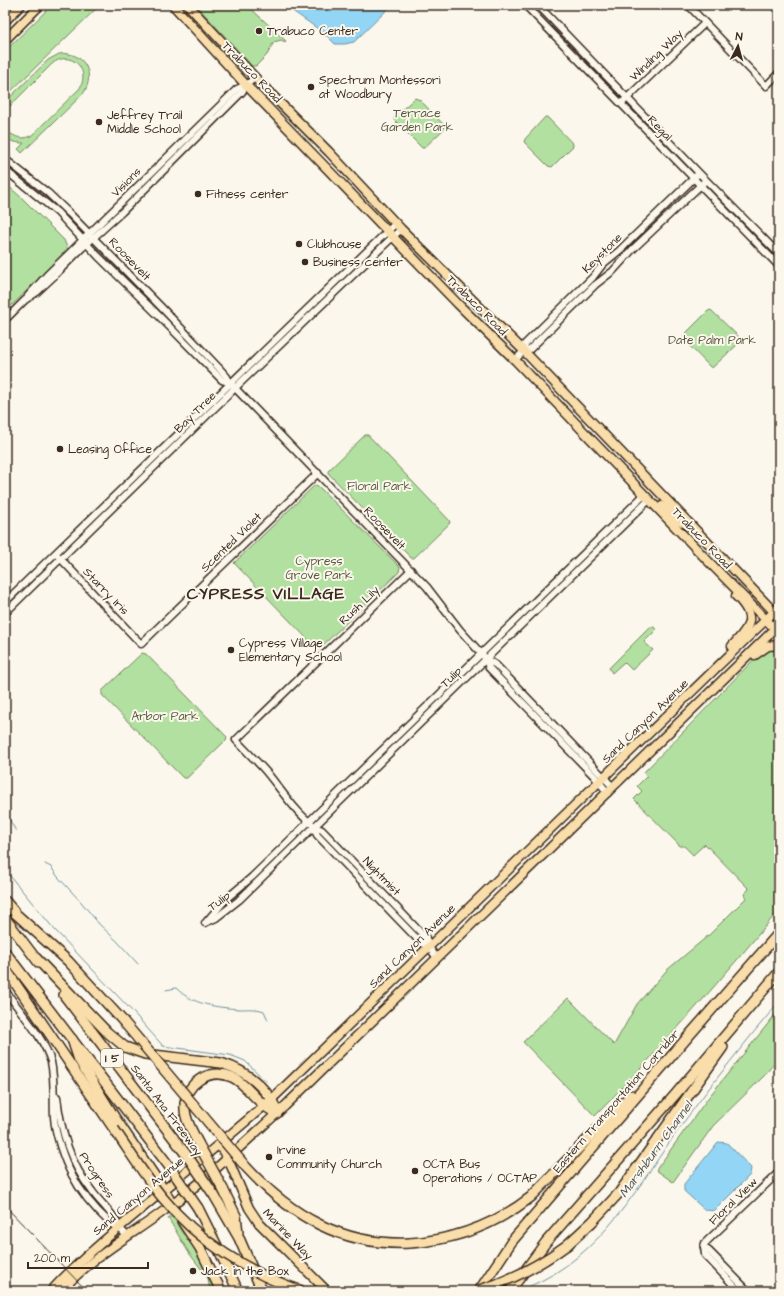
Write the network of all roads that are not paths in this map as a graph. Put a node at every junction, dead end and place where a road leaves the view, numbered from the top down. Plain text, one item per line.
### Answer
1 (21, 5) edge
2 (40, 5) edge
3 (173, 5) edge
4 (188, 5) edge
5 (525, 5) edge
6 (538, 5) edge
7 (688, 5) edge
8 (5, 21) edge
9 (705, 23) junction
10 (5, 40) edge
11 (779, 73) edge
12 (255, 78) junction
13 (246, 85) junction
14 (627, 98) junction
15 (622, 104) junction
16 (5, 159) edge
17 (5, 170) edge
18 (699, 173) junction
19 (694, 178) junction
20 (703, 183) junction
21 (398, 226) junction
22 (390, 234) junction
23 (92, 236) junction
24 (85, 242) junction
25 (779, 254) edge
26 (779, 266) edge
27 (5, 320) edge
28 (524, 351) junction
29 (515, 360) junction
30 (232, 386) junction
31 (318, 473) junction
32 (647, 498) junction
33 (692, 526) junction
34 (693, 546) junction
35 (55, 554) junction
36 (61, 559) junction
37 (411, 570) junction
38 (5, 602) edge
39 (5, 612) edge
40 (777, 612) edge
41 (766, 620) junction
42 (778, 629) edge
43 (142, 644) joint
44 (779, 645) edge
45 (484, 656) junction
46 (715, 670) junction
47 (702, 700) junction
48 (236, 740) joint
49 (602, 779) junction
50 (611, 790) junction
51 (308, 821) junction
52 (314, 827) junction
53 (5, 901) edge
54 (5, 918) edge
55 (779, 933) edge
56 (428, 946) junction
57 (5, 952) edge
58 (36, 958) junction
59 (437, 958) junction
60 (5, 968) edge
61 (779, 972) edge
62 (5, 990) edge
63 (759, 995) junction
64 (72, 1039) junction
65 (656, 1074) junction
66 (272, 1099) junction
67 (264, 1106) junction
68 (277, 1113) junction
69 (219, 1145) junction
70 (228, 1159) junction
71 (779, 1172) edge
72 (164, 1190) junction
73 (173, 1205) junction
74 (119, 1228) junction
75 (127, 1236) junction
76 (239, 1238) junction
77 (704, 1247) junction
78 (51, 1291) edge
79 (60, 1291) edge
80 (221, 1291) edge
81 (238, 1291) edge
82 (262, 1291) edge
83 (302, 1291) edge
84 (327, 1291) edge
85 (478, 1291) edge
86 (510, 1291) edge
87 (739, 1291) edge
88 (748, 1291) edge

1 - 8 main road
2 - 10 main road
3 - 13 main road, Trabuco Road
4 - 12 main road, Trabuco Road
5 - 15 street, Regal
6 - 14 street, Regal
7 - 9 street
9 - 11 street
9 - 14 street, Winding Way
12 - 13 street, Visions
12 - 21 main road, Trabuco Road
13 - 22 main road, Trabuco Road
13 - 23 street, Visions
14 - 15 street, Winding Way
14 - 18 street, Regal
15 - 19 street, Regal
16 - 23 street, Roosevelt
17 - 24 street, Roosevelt
18 - 19 street, Keystone
18 - 20 street, Regal
19 - 20 street, Regal
19 - 28 street, Keystone
20 - 25 street, Regal
20 - 26 street, Regal
20 - 28 street, Keystone
21 - 22 street, Bay Tree
21 - 28 main road, Trabuco Road
22 - 29 main road, Trabuco Road
22 - 30 street, Bay Tree
23 - 24 street, Visions
23 - 30 street, Roosevelt
24 - 27 street, Visions
24 - 30 street, Roosevelt
28 - 29 street, Keystone
28 - 33 main road, Trabuco Road
29 - 32 main road, Trabuco Road
30 - 31 street, Roosevelt
30 - 35 street, Bay Tree
30 - 36 street, Bay Tree
31 - 37 street, Roosevelt
31 - 43 street, Scented Violet
32 - 33 main road
32 - 34 main road, Trabuco Road
32 - 45 street, Tulip
33 - 40 main road, Trabuco Road
34 - 41 main road, Trabuco Road
34 - 46 main road
35 - 36 street, Starry Iris
35 - 38 street, Bay Tree
36 - 39 street, Bay Tree
36 - 43 street, Starry Iris
37 - 45 street, Roosevelt
37 - 48 street, Rush Lily
40 - 41 main road, Sand Canyon Avenue
41 - 42 main road, Trabuco Road
41 - 46 main road, Sand Canyon Avenue
42 - 47 main road, Sand Canyon Avenue
44 - 47 main road
45 - 49 street, Roosevelt
45 - 51 street, Tulip
45 - 52 street, Tulip
46 - 49 main road, Sand Canyon Avenue
47 - 50 main road, Sand Canyon Avenue
48 - 51 street, Nightmist
49 - 50 street, Roosevelt
49 - 56 main road, Sand Canyon Avenue
50 - 59 main road, Sand Canyon Avenue
51 - 52 street, Nightmist
51 - 52 street, Tulip
52 - 56 street, Nightmist
53 - 65 highway, bridge
54 - 58 highway, Santa Ana Freeway / I 5
55 - 65 highway, Eastern Transportation Corridor
56 - 59 street, Nightmist
56 - 66 main road, Sand Canyon Avenue
57 - 64 highway, I 5
58 - 66 highway
58 - 76 highway, Santa Ana Freeway / I 5, bridge
59 - 68 main road, Sand Canyon Avenue
60 - 83 highway, bridge
61 - 63 highway
62 - 74 street, Progress
63 - 85 highway, bridge
63 - 86 highway
64 - 72 highway
64 - 81 highway, I 5, bridge
65 - 85 highway, Eastern Transportation Corridor
66 - 67 main road, Sand Canyon Avenue
66 - 68 highway
67 - 68 highway
67 - 69 main road, Sand Canyon Avenue
67 - 76 highway, bridge
68 - 70 main road, Sand Canyon Avenue
69 - 70 main road, Marine Way
69 - 72 main road, Sand Canyon Avenue
70 - 73 main road, Sand Canyon Avenue
70 - 84 main road, Marine Way
71 - 77 street, Floral View
72 - 73 highway
72 - 74 main road, Sand Canyon Avenue
73 - 75 main road, Sand Canyon Avenue
73 - 80 highway
74 - 75 street, Progress
74 - 78 main road, Sand Canyon Avenue
75 - 79 main road, Sand Canyon Avenue
76 - 82 highway, Santa Ana Freeway / I 5
77 - 87 street
77 - 88 street

